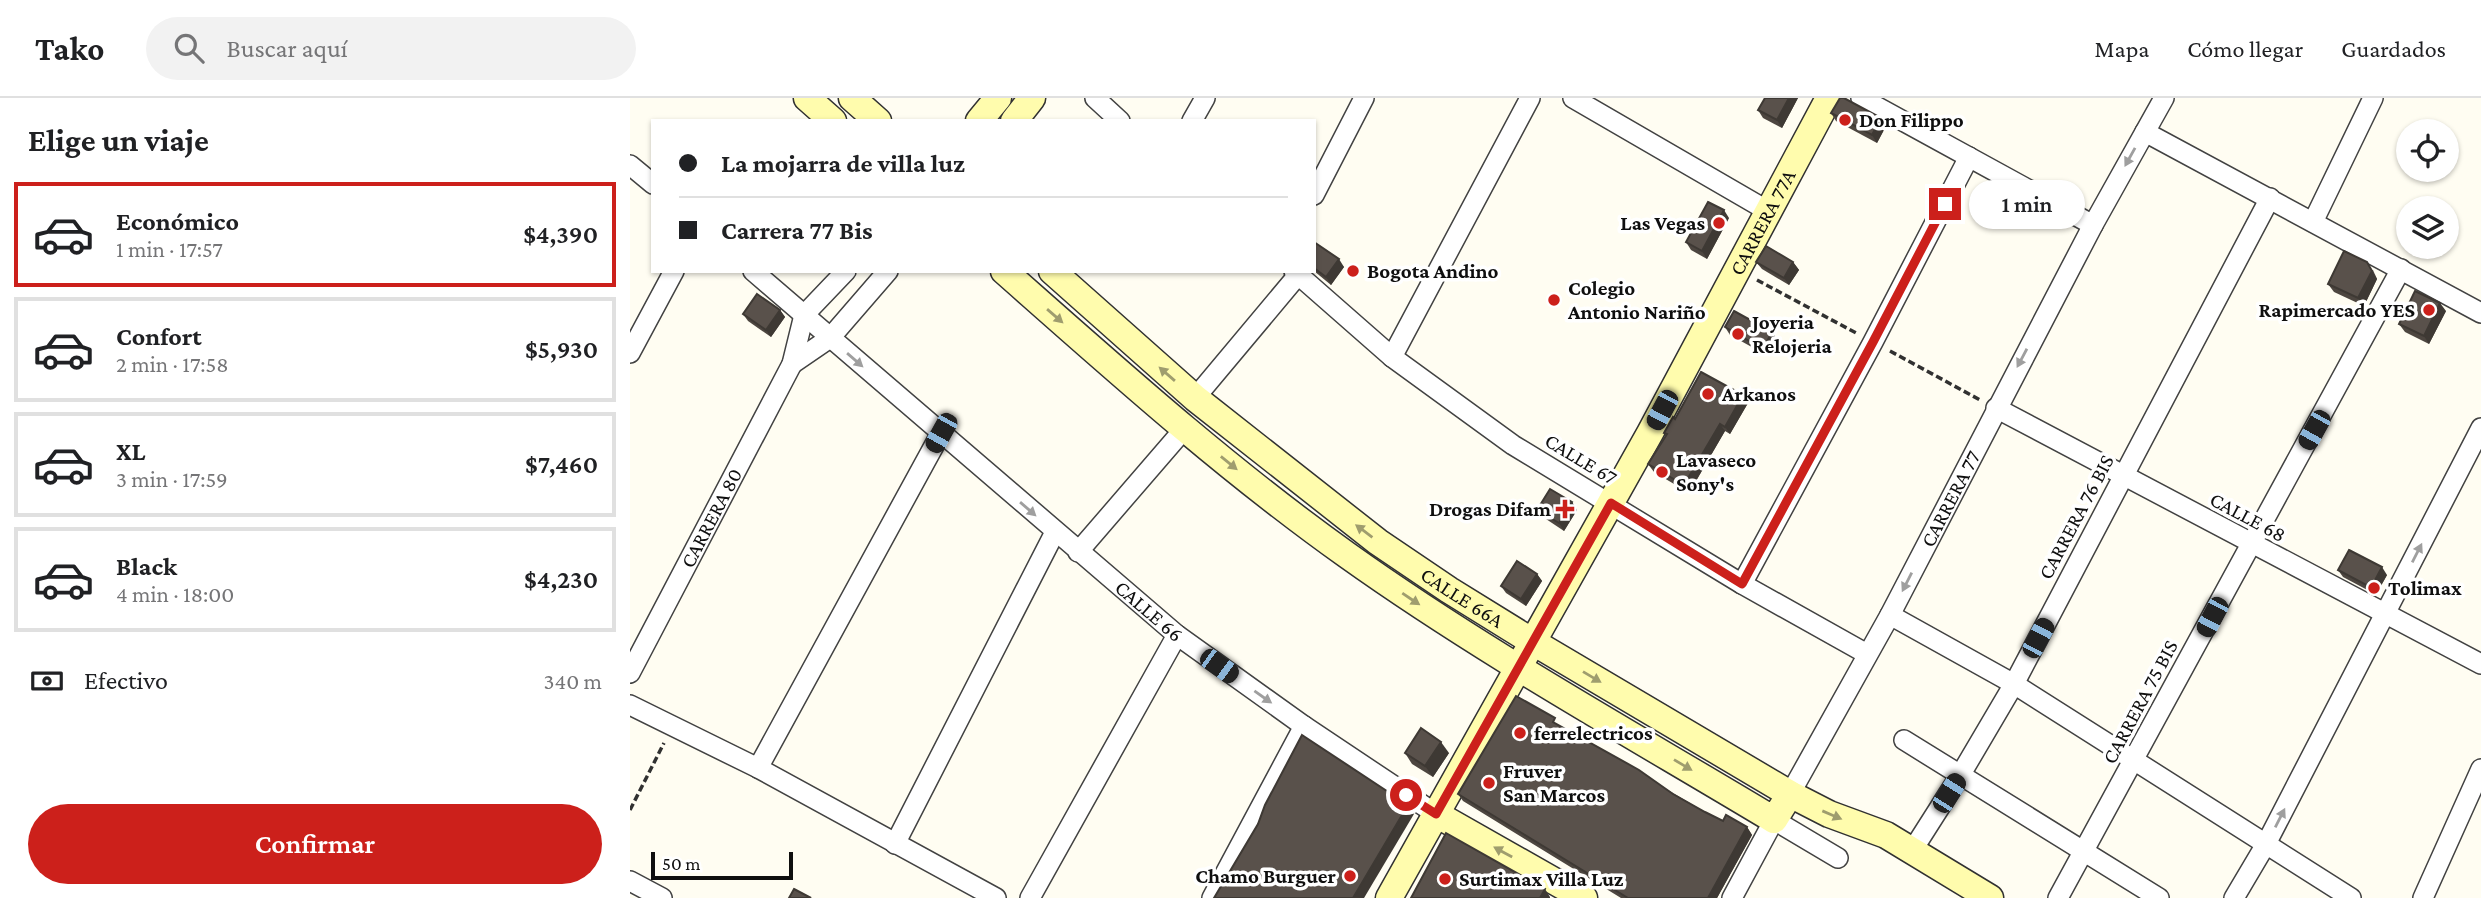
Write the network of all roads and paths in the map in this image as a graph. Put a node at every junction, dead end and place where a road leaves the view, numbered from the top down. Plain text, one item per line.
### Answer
1 (807, 98) edge
2 (852, 98) edge
3 (998, 98) edge
4 (1032, 98) edge
5 (1095, 98) edge
6 (1205, 98) edge
7 (1364, 98) edge
8 (1530, 98) edge
9 (1573, 98) edge
10 (1829, 98) edge
11 (1861, 98) edge
12 (2373, 98) edge
13 (2162, 99) edge
14 (831, 119) edge
15 (876, 119) edge
16 (981, 119) edge
17 (1016, 119) edge
18 (1118, 119) edge
19 (1193, 119) edge
20 (2145, 132) junction
21 (1969, 157) junction
22 (630, 165) edge
23 (651, 182) edge
24 (1316, 191) edge
25 (2270, 198) junction
26 (1768, 211) junction
27 (2313, 222) junction
28 (2093, 225) junction
29 (2401, 269) junction
30 (673, 273) edge
31 (755, 273) edge
32 (844, 273) edge
33 (886, 273) edge
34 (1006, 273) edge
35 (1054, 273) edge
36 (1296, 273) edge
37 (2481, 313) edge
38 (804, 315) junction
39 (830, 338) junction
40 (630, 353) edge
41 (1392, 357) junction
42 (792, 364) junction
43 (1195, 398) junction
44 (1996, 408) junction
45 (1185, 428) junction
46 (2481, 428) edge
47 (941, 433) junction
48 (2123, 477) junction
49 (1611, 503) junction
50 (1055, 532) junction
51 (2251, 545) junction
52 (1078, 552) junction
53 (1742, 584) junction
54 (2385, 614) junction
55 (1890, 615) junction
56 (1177, 635) junction
57 (1533, 642) junction
58 (1867, 654) junction
59 (2481, 664) edge
60 (1519, 667) junction
61 (630, 673) edge
62 (2014, 684) junction
63 (630, 705) edge
64 (1304, 726) junction
65 (672, 727) junction
66 (1904, 740) dead end
67 (2134, 761) junction
68 (758, 768) junction
69 (2481, 769) edge
70 (1961, 774) junction
71 (1790, 794) junction
72 (630, 810) edge
73 (1436, 814) junction
74 (1774, 821) junction
75 (895, 844) junction
76 (2266, 844) junction
77 (1912, 851) junction
78 (2084, 852) junction
79 (1838, 858) dead end
80 (630, 881) edge
81 (1573, 895) edge
82 (662, 898) edge
83 (996, 898) edge
84 (1030, 898) edge
85 (1212, 898) edge
86 (1390, 898) edge
87 (1732, 898) edge
88 (1990, 898) edge
89 (2058, 898) edge
90 (2159, 898) edge
91 (2234, 898) edge
92 (2351, 898) edge
93 (2423, 898) edge

1 - 14 street
2 - 15 street
3 - 16 street
4 - 17 street
5 - 18 street
6 - 19 street
7 - 24 street
8 - 41 street
9 - 26 street
10 - 26 street, CARRERA 77A
11 - 21 street
12 - 27 street
13 - 20 street, CARRERA 77
20 - 25 street
20 -> 28 street, CARRERA 77
21 - 28 street
21 - 53 street
22 - 23 street
25 - 27 street
25 - 48 street, CARRERA 76 BIS
26 - 49 street, CARRERA 77A
27 - 29 street
28 -> 44 street, CARRERA 77
29 - 37 street
29 - 51 street, CARRERA 75 BIS
30 - 40 street
31 - 38 street, CALLE 66
32 - 38 street, CARRERA 80
33 - 39 street, CARRERA 80
34 -> 45 street, CALLE 66A
43 -> 35 street, CALLE 66A
36 - 41 street, CALLE 67
36 - 43 street
38 - 39 street, CALLE 66
38 - 42 street, CARRERA 80
39 - 42 street, CARRERA 80
39 -> 47 street, CALLE 66
41 - 49 street, CALLE 67
42 - 61 street, CARRERA 80
57 -> 43 street, CALLE 66A
44 - 48 street, CALLE 68
44 -> 55 street, CARRERA 77
45 - 52 street
45 -> 60 street, CALLE 66A
54 -> 46 street
47 -> 50 street, CALLE 66
47 - 68 street
48 - 51 street, CALLE 68
48 - 62 street, CARRERA 76 BIS
49 - 53 street, CALLE 67
49 - 57 street, CARRERA 77A
50 - 52 street, CALLE 66
50 - 75 street
51 - 54 street, CALLE 68
51 - 67 street, CARRERA 75 BIS
52 - 56 street, CALLE 66
53 - 58 street, CALLE 67
54 - 59 street, CALLE 68
76 -> 54 street
55 - 58 street, CARRERA 77
55 - 62 street
56 -> 64 street, CALLE 66
56 - 84 street
57 - 60 street, CARRERA 77A
57 -> 71 street, CALLE 66A
58 - 71 street, CARRERA 77
60 - 73 street, CARRERA 77A
60 -> 74 street, CALLE 66A
62 - 67 street
62 - 70 street, CARRERA 76 BIS
63 - 65 street
64 - 73 street, CALLE 66
64 - 85 street
65 - 68 street
65 - 72 path
66 - 70 street
67 - 76 street
67 - 78 street, CARRERA 75 BIS
68 - 75 street
69 - 93 street
70 - 77 street, CARRERA 76 BIS
70 - 78 street
71 - 74 street, CARRERA 77
71 -> 77 street, CALLE 66A
81 -> 73 street, CALLE 66
73 - 86 street, CARRERA 77A
74 - 79 street, CALLE 66A
74 - 87 street, CARRERA 77
75 - 83 street
76 - 91 street
76 - 92 street
77 - 88 street, CALLE 66A
78 - 89 street, CARRERA 75 BIS
78 - 90 street
80 - 82 street

